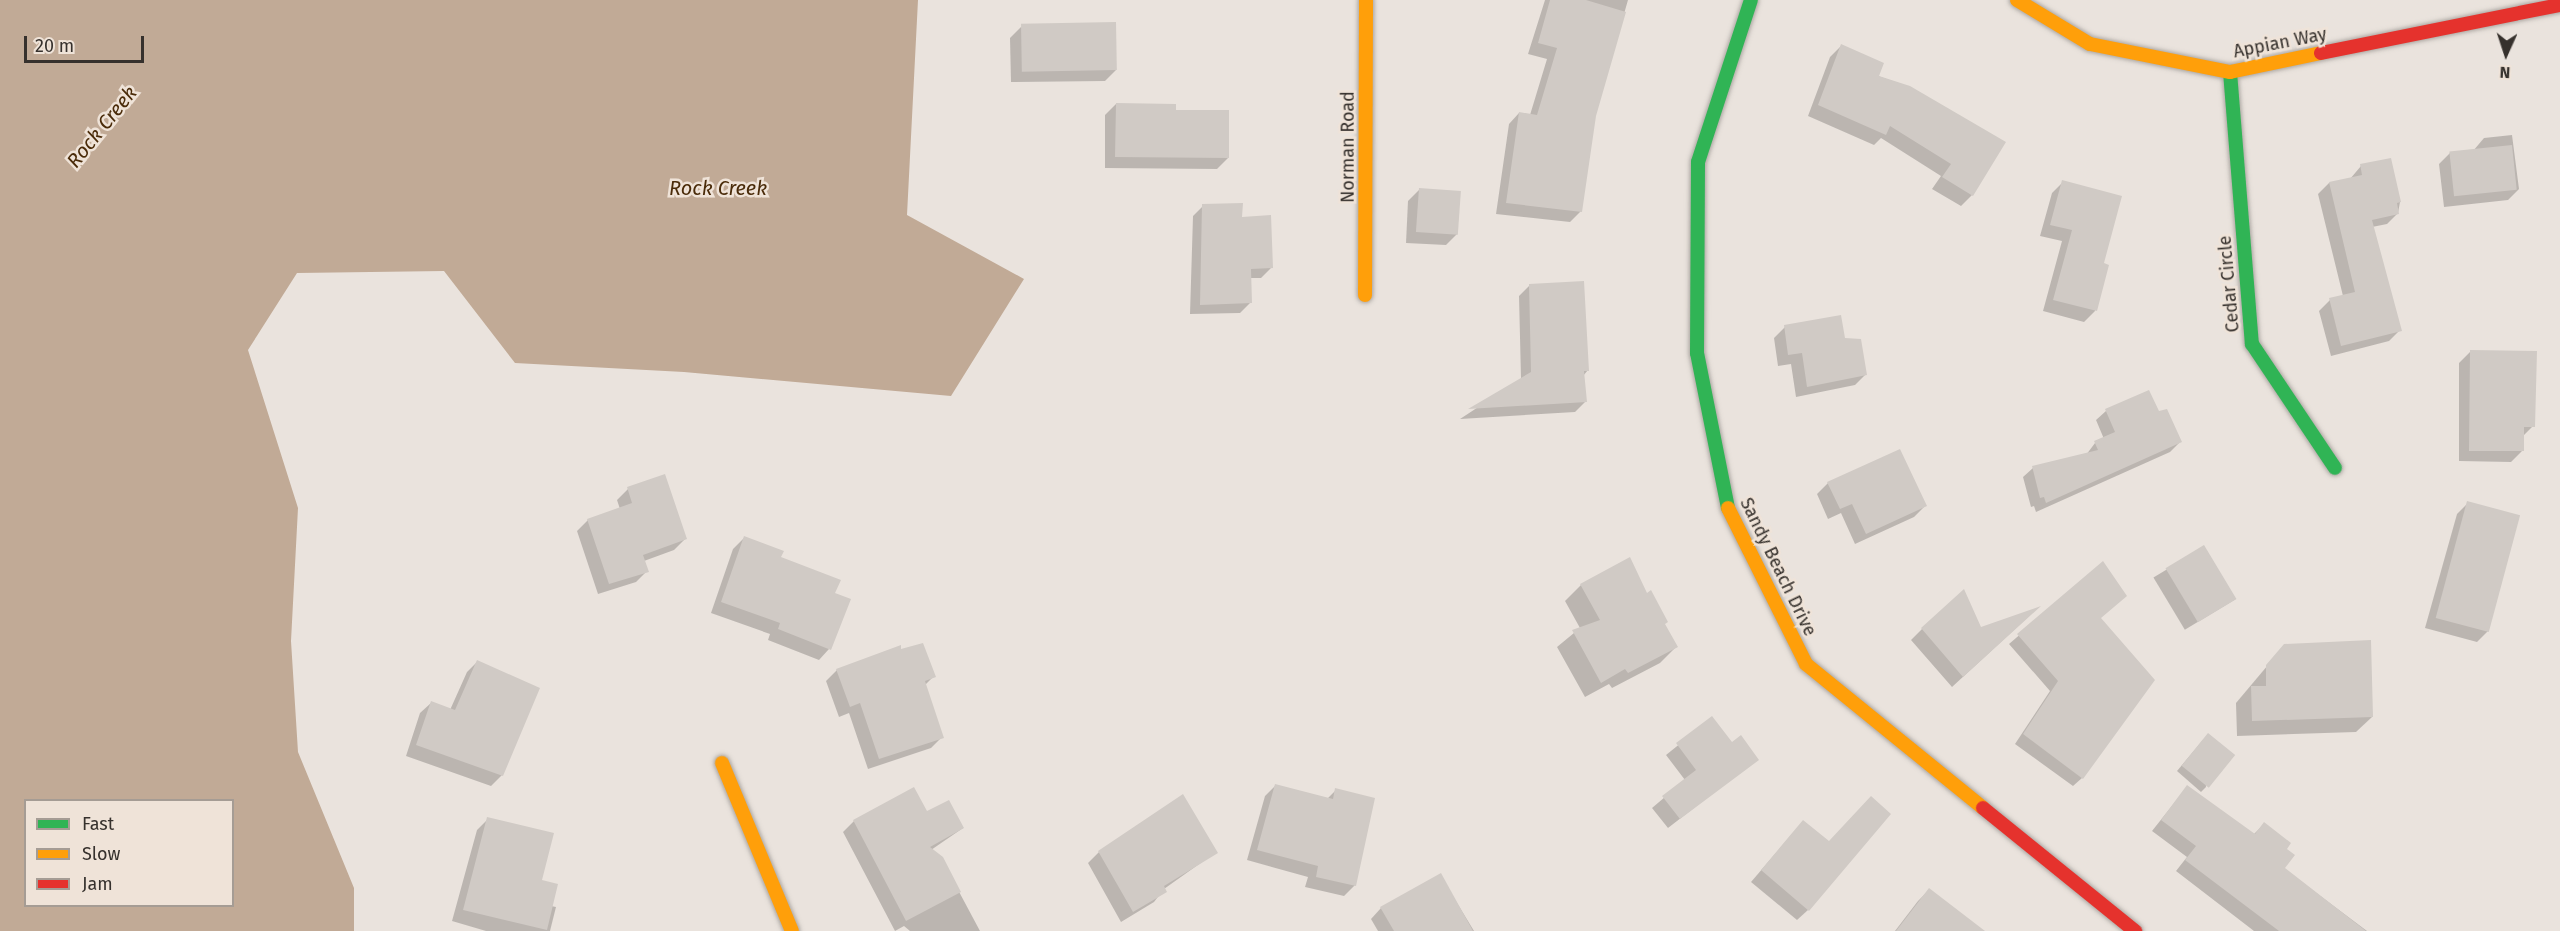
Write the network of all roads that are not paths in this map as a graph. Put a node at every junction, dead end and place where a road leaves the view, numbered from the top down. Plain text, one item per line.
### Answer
1 (1366, 0) edge
2 (1751, 0) edge
3 (2017, 0) edge
4 (2560, 6) edge
5 (2230, 72) junction
6 (1365, 295) dead end
7 (2335, 468) dead end
8 (722, 763) dead end
9 (792, 931) edge
10 (2135, 931) edge

1 - 6 street, Norman Road
2 - 10 street, Sandy Beach Drive
3 - 5 street, Appian Way
4 - 5 street, Appian Way
5 - 7 street, Cedar Circle
8 - 9 street

